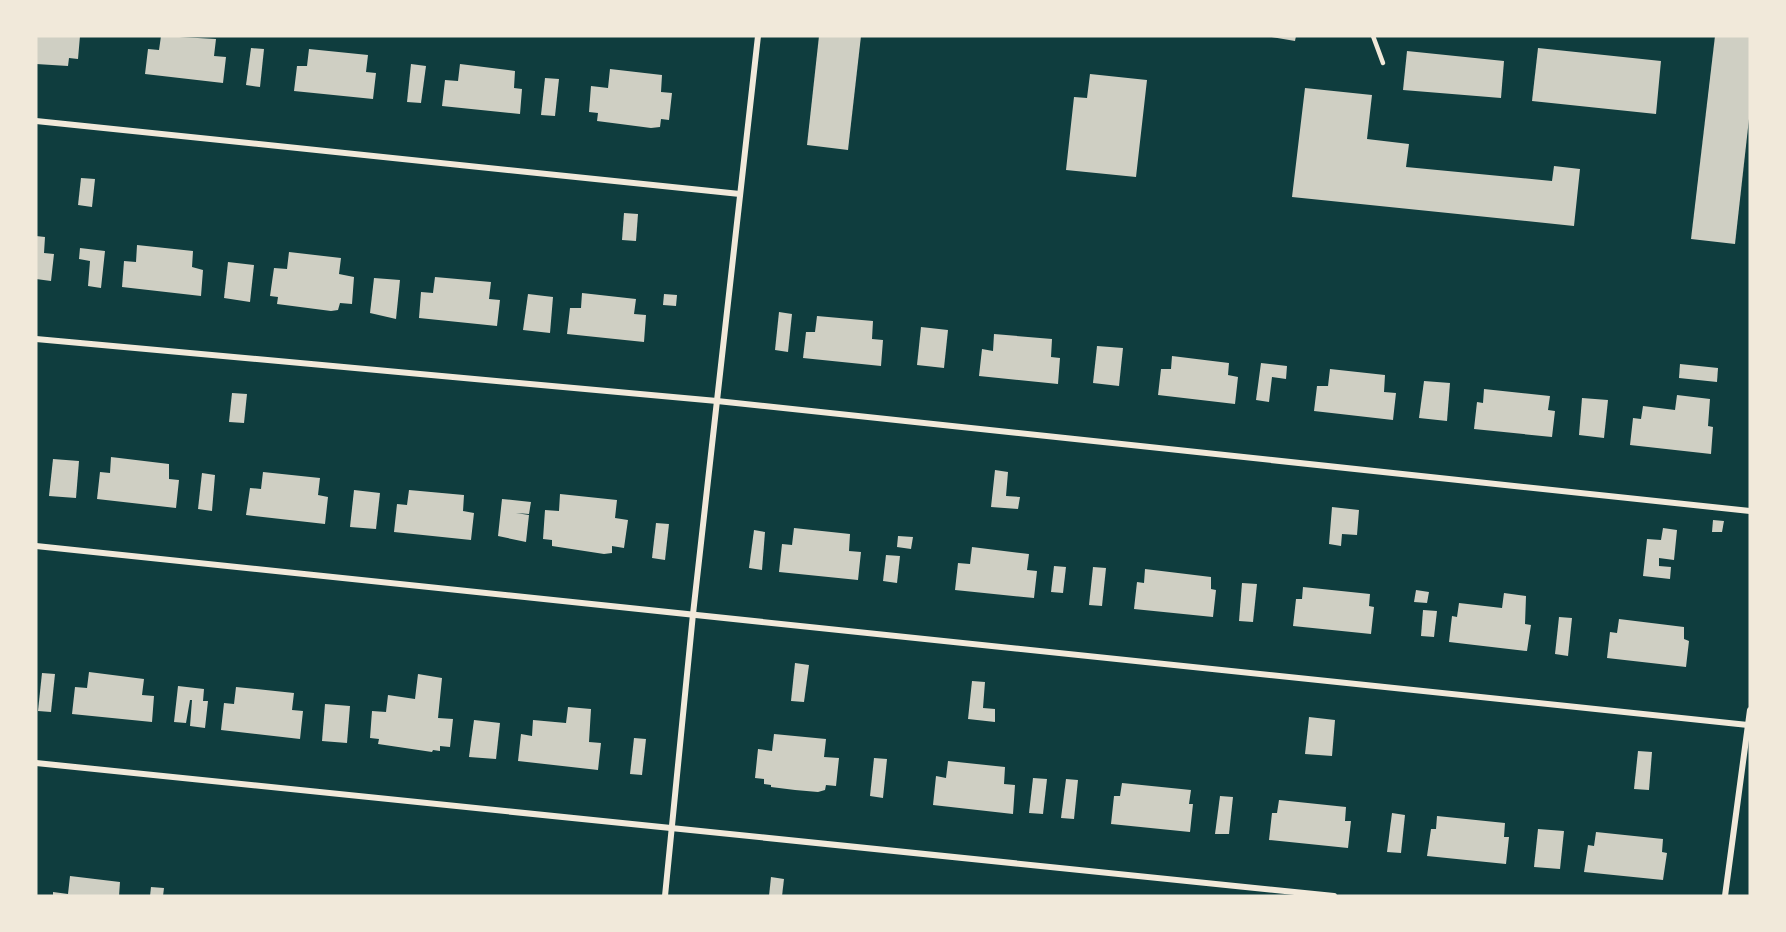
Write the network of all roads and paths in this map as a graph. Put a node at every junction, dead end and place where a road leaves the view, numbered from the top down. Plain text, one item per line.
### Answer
1 (758, 36) edge
2 (1373, 36) edge
3 (1383, 63) dead end
4 (36, 121) edge
5 (740, 194) junction
6 (36, 339) edge
7 (717, 401) junction
8 (1750, 511) edge
9 (36, 546) edge
10 (693, 614) junction
11 (1750, 710) edge
12 (1748, 725) junction
13 (36, 763) edge
14 (672, 828) junction
15 (665, 896) edge
16 (1334, 896) edge
17 (1725, 896) edge

1 - 5 street
2 - 3 lane
4 - 5 street
5 - 7 street
6 - 7 street
7 - 8 street
7 - 10 street
9 - 10 street
10 - 12 street
10 - 14 street
11 - 12 street
12 - 17 street
13 - 14 street
14 - 15 street
14 - 16 street

